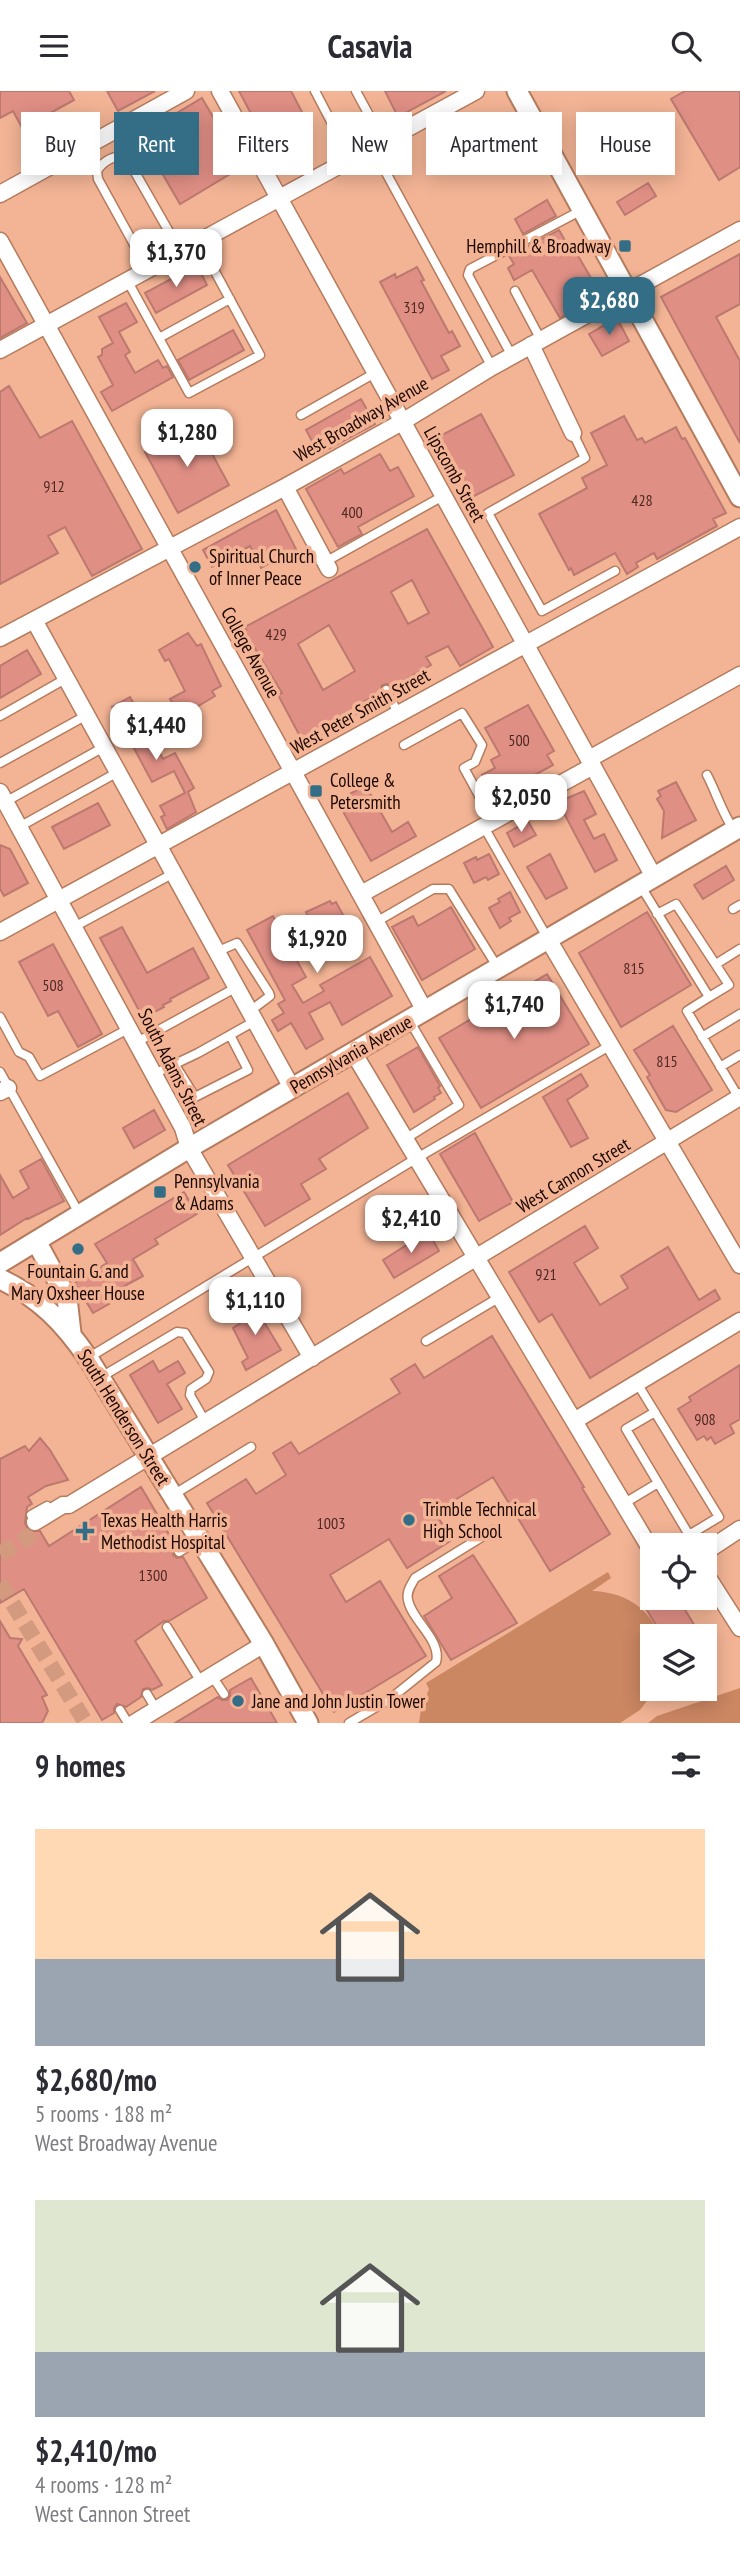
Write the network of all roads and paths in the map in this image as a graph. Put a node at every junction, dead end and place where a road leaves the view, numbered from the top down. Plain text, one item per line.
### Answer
1 (186, 91) edge
2 (220, 91) edge
3 (315, 91) edge
4 (356, 91) edge
5 (476, 91) edge
6 (517, 91) edge
7 (364, 112) edge
8 (327, 114) edge
9 (412, 125) edge
10 (327, 170) edge
11 (393, 175) edge
12 (0, 194) edge
13 (278, 197) junction
14 (582, 210) junction
15 (740, 230) edge
16 (0, 241) edge
17 (198, 241) junction
18 (180, 251) junction
19 (147, 268) junction
20 (127, 280) junction
21 (514, 292) dead end
22 (628, 292) junction
23 (230, 299) junction
24 (46, 325) junction
25 (159, 338) junction
26 (536, 343) junction
27 (0, 350) edge
28 (512, 356) junction
29 (492, 367) junction
30 (375, 373) junction
31 (301, 415) dead end
32 (402, 422) junction
33 (573, 433) joint
34 (285, 487) junction
35 (443, 496) junction
36 (740, 497) edge
37 (740, 527) edge
38 (170, 549) junction
39 (327, 566) joint
40 (615, 571) dead end
41 (573, 594) junction
42 (579, 607) junction
43 (34, 620) junction
44 (0, 638) edge
45 (524, 645) junction
46 (740, 675) edge
47 (67, 678) junction
48 (386, 690) dead end
49 (398, 713) junction
50 (87, 715) junction
51 (0, 716) edge
52 (404, 745) dead end
53 (104, 747) junction
54 (591, 762) junction
55 (0, 763) edge
56 (118, 772) junction
57 (293, 772) junction
58 (707, 775) dead end
59 (3, 797) edge
60 (489, 824) junction
61 (19, 827) junction
62 (738, 832) edge
63 (159, 845) junction
64 (174, 873) junction
65 (647, 881) junction
66 (360, 894) junction
67 (59, 899) junction
68 (657, 914) junction
69 (376, 922) junction
70 (74, 927) junction
71 (0, 932) edge
72 (548, 939) junction
73 (740, 949) edge
74 (216, 952) junction
75 (716, 964) junction
76 (498, 968) junction
77 (237, 987) junction
78 (709, 997) junction
79 (740, 1014) edge
80 (417, 1015) junction
81 (253, 1016) junction
82 (0, 1017) edge
83 (133, 1035) junction
84 (230, 1035) junction
85 (702, 1037) junction
86 (611, 1045) junction
87 (353, 1052) junction
88 (740, 1055) edge
89 (175, 1065) junction
90 (720, 1067) junction
91 (0, 1072) edge
92 (155, 1074) junction
93 (292, 1088) junction
94 (4, 1090) edge
95 (739, 1097) edge
96 (405, 1139) junction
97 (668, 1142) junction
98 (189, 1148) junction
99 (417, 1159) junction
100 (80, 1215) junction
101 (36, 1241) junction
102 (253, 1257) junction
103 (476, 1258) junction
104 (0, 1263) edge
105 (740, 1265) edge
106 (0, 1279) edge
107 (500, 1297) junction
108 (739, 1325) edge
109 (71, 1333) junction
110 (426, 1341) dead end
111 (88, 1358) junction
112 (312, 1358) junction
113 (101, 1377) junction
114 (637, 1383) junction
115 (655, 1412) junction
116 (574, 1421) junction
117 (206, 1423) junction
118 (251, 1447) dead end
119 (150, 1457) junction
120 (658, 1483) junction
121 (173, 1495) junction
122 (623, 1504) junction
123 (35, 1522) tunnel mouth
124 (740, 1529) edge
125 (494, 1530) dead end
126 (641, 1533) edge
127 (200, 1539) junction
128 (717, 1544) edge
129 (179, 1552) dead end
130 (717, 1592) edge
131 (167, 1627) dead end
132 (740, 1628) edge
133 (264, 1644) junction
134 (207, 1679) junction
135 (147, 1694) dead end
136 (224, 1694) dead end
137 (156, 1709) junction
138 (120, 1710) dead end
139 (128, 1723) edge
140 (134, 1723) edge
141 (309, 1723) edge
142 (349, 1723) edge

1 - 12 street
2 - 13 street, Lipscomb Street
3 - 8 lane
4 - 7 lane
5 - 9 street
6 - 14 street
10 - 13 street
11 - 29 lane
13 - 17 street
13 - 30 street, Lipscomb Street
14 - 22 street
14 - 28 lane
15 - 22 street, West Broadway Avenue
16 - 24 street, College Avenue
17 - 18 street
17 - 23 lane
18 - 19 street
18 - 19 lane
19 - 20 street
20 - 24 street
20 - 25 lane
21 - 26 lane
22 - 26 street, West Broadway Avenue
22 - 36 street
23 - 25 lane
23 - 25 lane
24 - 27 street
24 - 38 street, College Avenue
26 - 28 street, West Broadway Avenue
26 - 33 street
28 - 29 street, West Broadway Avenue
29 - 32 street, West Broadway Avenue
30 - 31 lane
30 - 32 street, Lipscomb Street
32 - 34 street, West Broadway Avenue
32 - 35 street, Lipscomb Street
33 - 41 lane
34 - 38 street, West Broadway Avenue
34 - 39 street
35 - 39 lane
35 - 45 street, Lipscomb Street
37 - 42 street, West Peter Smith Street
38 - 43 street, West Broadway Avenue
38 - 57 street, College Avenue
40 - 41 lane
41 - 42 lane
42 - 45 street, West Peter Smith Street
43 - 44 street, West Broadway Avenue
43 - 47 street
45 - 49 street, West Peter Smith Street
45 - 54 street, Lipscomb Street
46 - 54 street
47 - 50 street
47 - 51 lane
48 - 49 lane
49 - 57 street, West Peter Smith Street
50 - 53 street
50 - 55 lane
52 - 60 lane
53 - 56 street
53 - 59 lane
54 - 60 street
54 - 65 street, Lipscomb Street
56 - 61 lane
56 - 63 street
57 - 63 street, West Peter Smith Street
57 - 66 street, College Avenue
58 - 62 lane
59 - 61 street, South Adams Street
60 - 66 street
60 - 72 lane
61 - 67 street, South Adams Street
62 - 65 street, Pennsylvania Avenue
63 - 64 street
63 - 67 street, West Peter Smith Street
64 - 70 lane
64 - 74 street
65 - 68 lane
65 - 72 street, Pennsylvania Avenue
66 - 69 street, College Avenue
67 - 70 street, South Adams Street
67 - 71 street, West Peter Smith Street
68 - 75 lane
68 - 78 lane
69 - 76 lane
69 - 80 street, College Avenue
70 - 83 street, South Adams Street
72 - 76 street, Pennsylvania Avenue
72 - 86 street
73 - 75 lane
74 - 77 street
74 - 81 lane
75 - 78 lane
76 - 80 street, Pennsylvania Avenue
77 - 81 street
77 - 83 lane
78 - 85 lane
79 - 85 lane
80 - 87 street, Pennsylvania Avenue
80 - 96 lane
81 - 84 lane
81 - 93 street
82 - 83 lane
83 - 92 street, South Adams Street
84 - 89 lane
84 - 89 lane
85 - 90 lane
86 - 97 street
86 - 99 lane
87 - 93 street, Pennsylvania Avenue
87 - 96 street
88 - 90 lane
89 - 92 lane
90 - 95 lane
91 - 94 lane
92 - 98 street, South Adams Street
93 - 98 street, Pennsylvania Avenue
94 - 100 lane
95 - 97 street, West Cannon Street
96 - 99 street
97 - 103 street, West Cannon Street
97 - 105 street
98 - 100 street, Pennsylvania Avenue
98 - 102 street, South Adams Street
99 - 102 lane
99 - 103 street
100 - 101 street, Pennsylvania Avenue
101 - 104 street, Pennsylvania Avenue
101 - 109 street
102 - 111 lane
102 - 112 street, South Adams Street
103 - 107 street
103 - 112 street, West Cannon Street
106 - 109 street, South Henderson Street
107 - 110 lane
107 - 116 street
108 - 114 street
109 - 111 street, South Henderson Street
111 - 113 street, South Henderson Street
112 - 117 street, West Cannon Street
113 - 117 lane
113 - 119 street, South Henderson Street
114 - 115 lane
114 - 116 street
115 - 120 lane
115 - 120 lane
116 - 122 street
117 - 119 street, West Cannon Street
118 - 121 lane
119 - 121 street, South Henderson Street
119 - 123 street, West Cannon Street
120 - 122 lane
121 - 127 street, South Henderson Street
122 - 126 street
124 - 128 street
125 - 142 lane
127 - 129 lane
127 - 133 street, South Henderson Street
130 - 132 street
131 - 134 lane
133 - 134 street
133 - 141 street, South Henderson Street
134 - 136 lane
134 - 137 street
135 - 137 lane
137 - 140 street
138 - 139 lane

